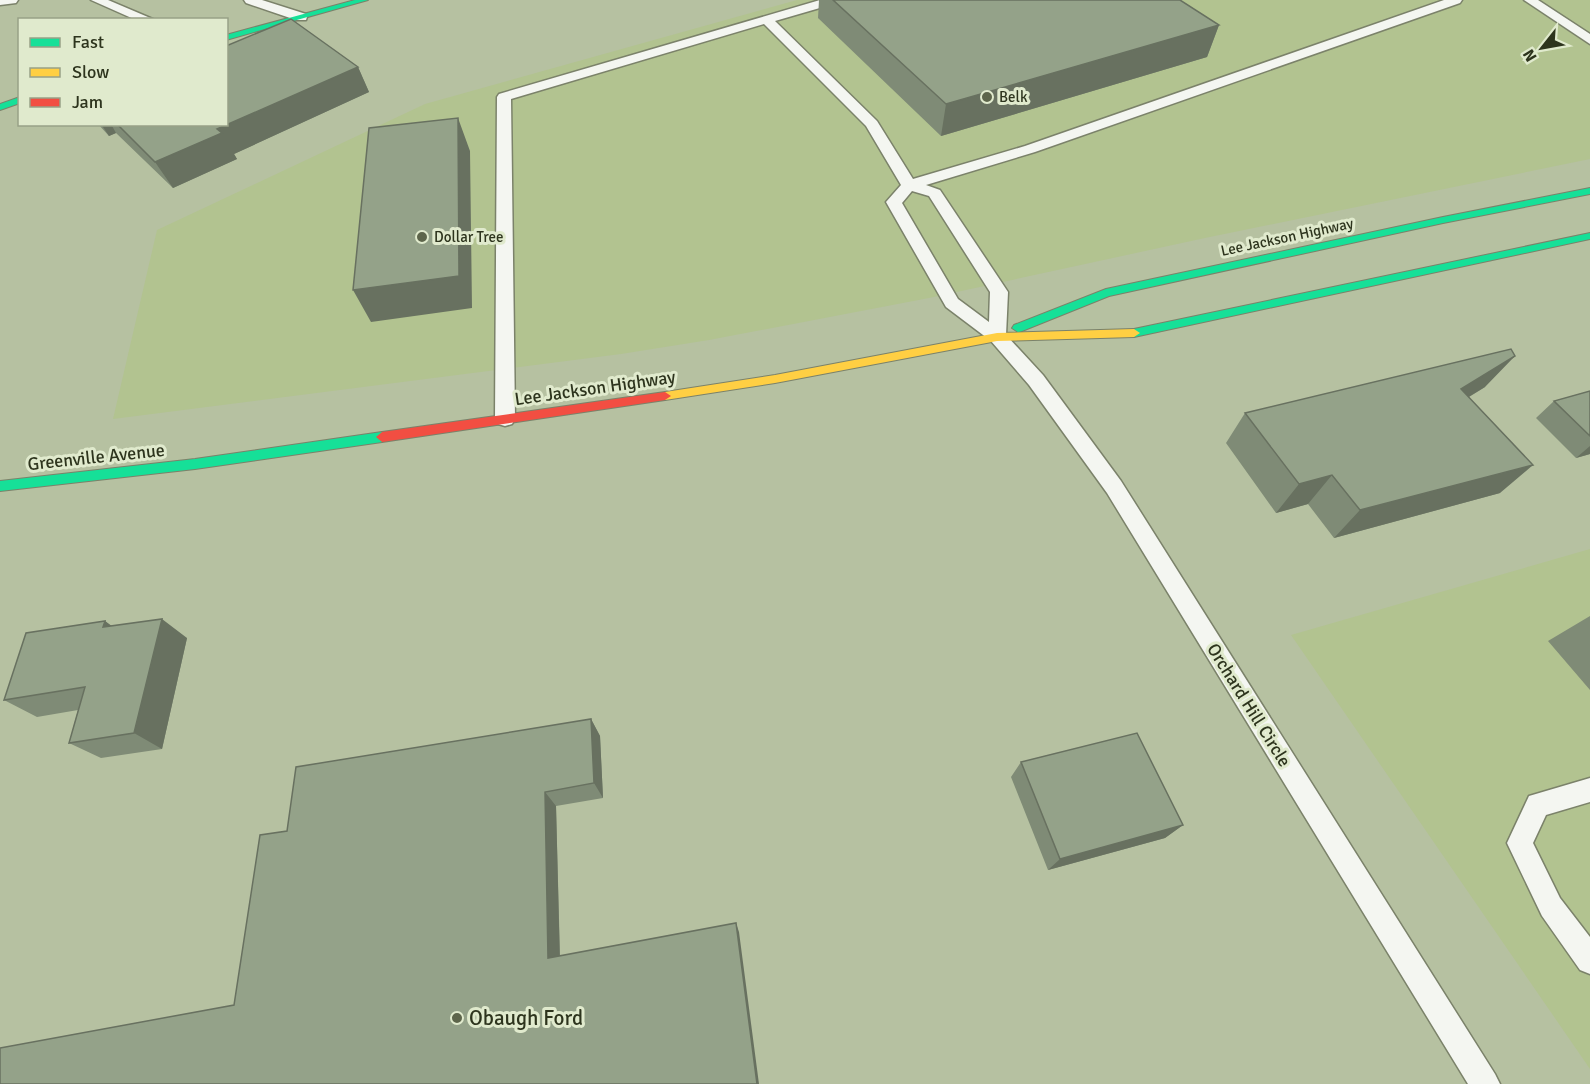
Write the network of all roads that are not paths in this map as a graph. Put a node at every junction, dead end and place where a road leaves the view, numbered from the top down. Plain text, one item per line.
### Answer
1 (12, 0) edge
2 (97, 0) edge
3 (250, 0) edge
4 (364, 0) edge
5 (833, 0) edge
6 (1456, 0) edge
7 (1530, 0) edge
8 (0, 1) edge
9 (302, 17) junction
10 (144, 18) edge
11 (766, 19) junction
12 (228, 37) edge
13 (1590, 40) edge
14 (18, 101) edge
15 (0, 107) edge
16 (909, 185) junction
17 (1590, 191) edge
18 (1590, 236) edge
19 (997, 337) junction
20 (505, 419) junction
21 (195, 464) joint
22 (0, 486) edge
23 (1590, 790) edge
24 (1590, 960) edge
25 (1485, 1084) edge

1 - 8 lane
2 - 10 lane
3 - 9 lane
4 - 9 main road
5 - 11 lane
6 - 16 lane
7 - 13 lane
9 - 12 main road
11 - 16 lane
11 - 20 lane
14 - 15 main road
16 - 19 lane
16 - 19 lane, Orchard Hill Circle
17 - 19 main road, Lee Jackson Highway
18 - 19 main road, Lee Jackson Highway
19 - 20 main road, Lee Jackson Highway
19 - 25 lane, Orchard Hill Circle
20 - 21 main road, Lee Jackson Highway
21 - 22 main road, Greenville Avenue
23 - 24 lane

